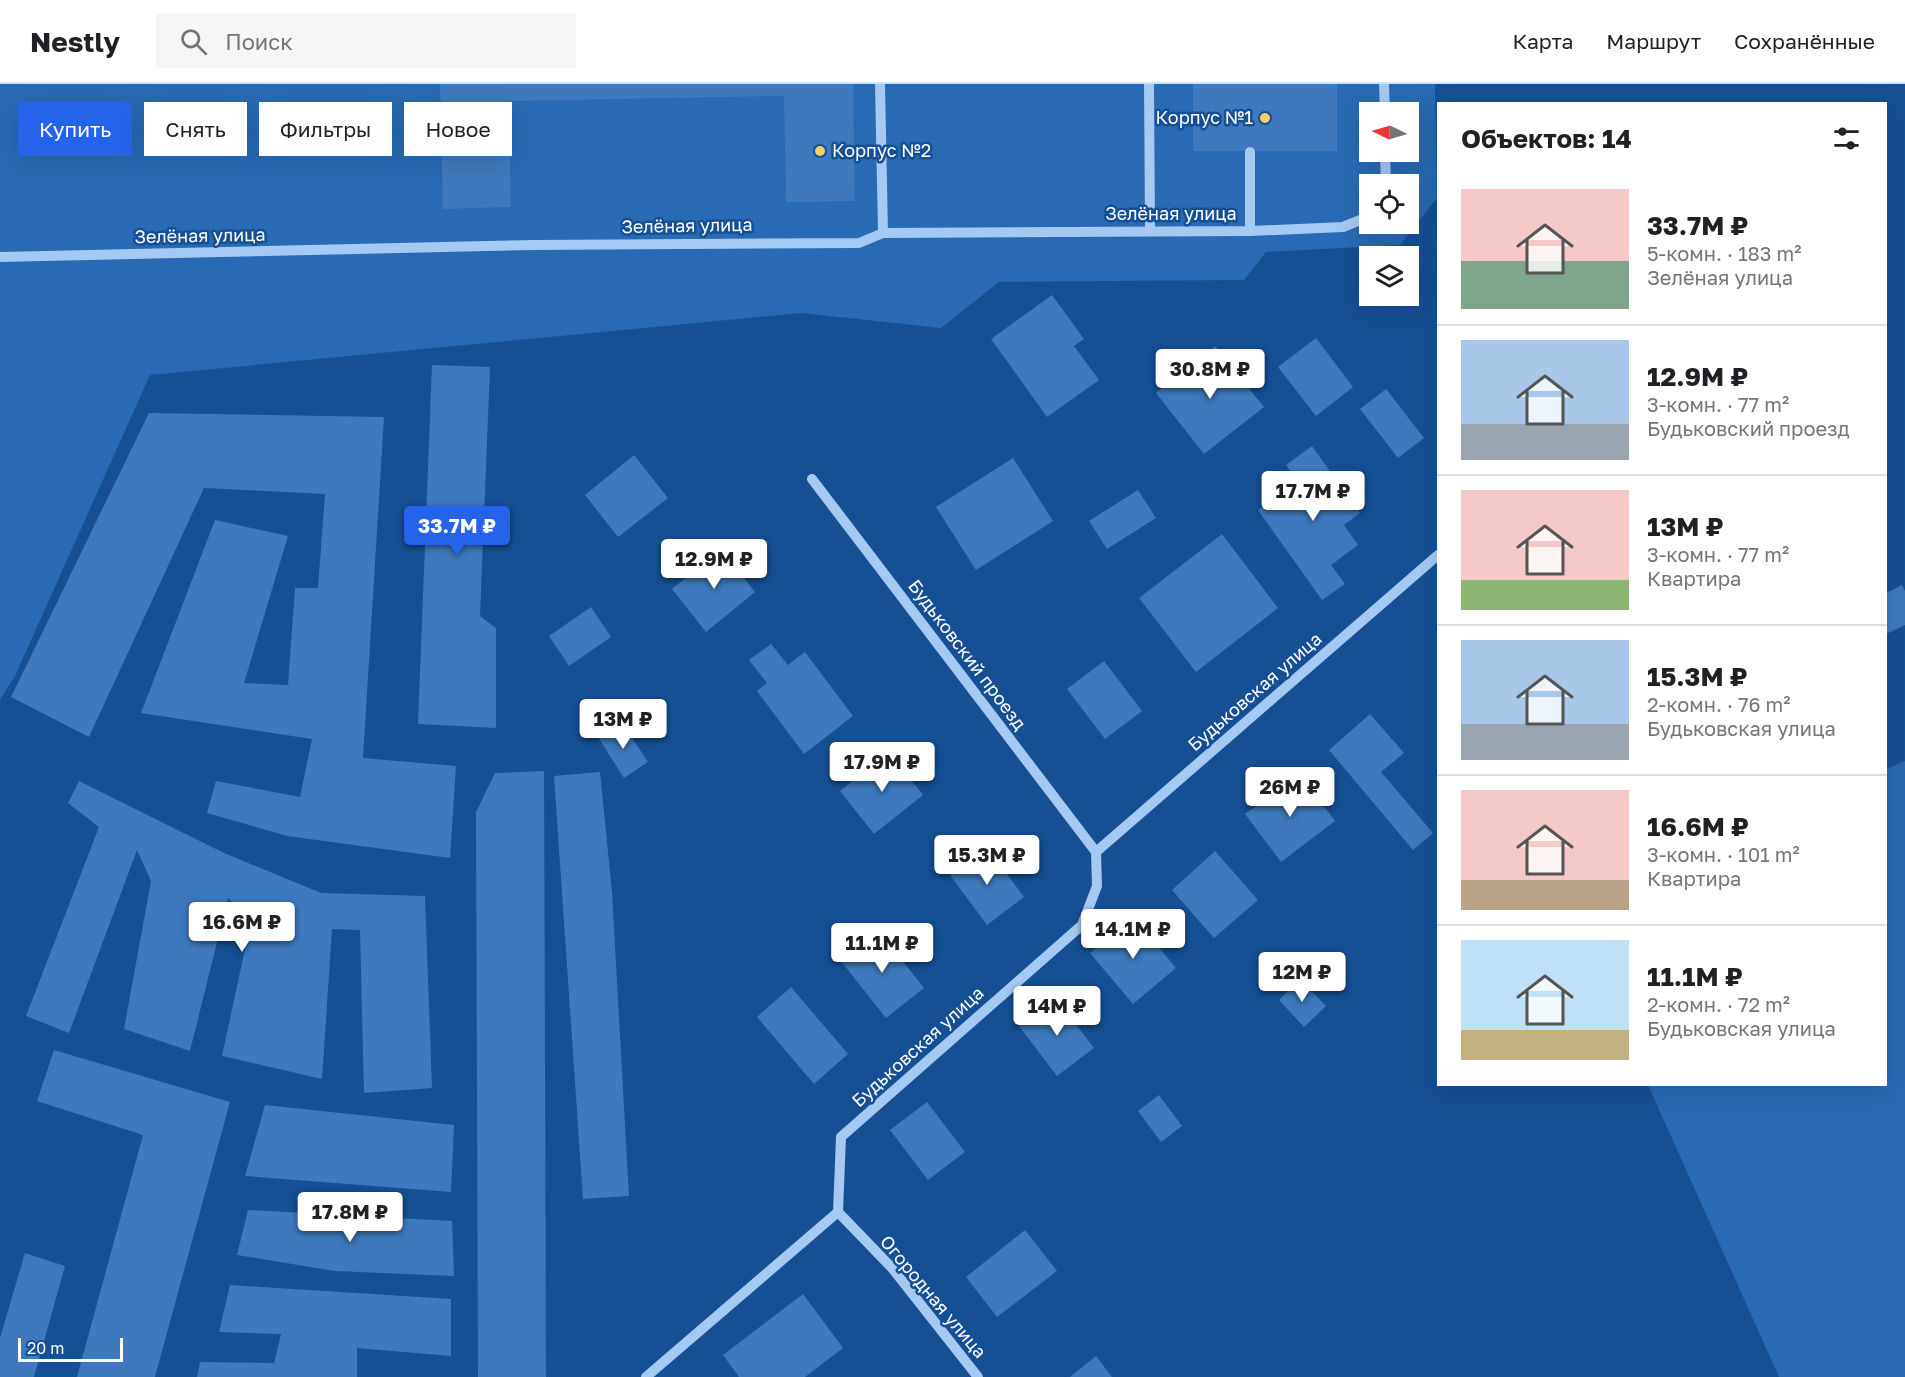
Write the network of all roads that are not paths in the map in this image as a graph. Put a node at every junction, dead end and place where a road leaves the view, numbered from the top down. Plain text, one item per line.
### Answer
1 (880, 84) edge
2 (1149, 84) edge
3 (1384, 84) edge
4 (1385, 102) edge
5 (1250, 152) dead end
6 (1359, 220) edge
7 (1150, 230) junction
8 (1250, 231) junction
9 (883, 232) junction
10 (0, 257) edge
11 (812, 479) dead end
12 (1437, 556) edge
13 (1096, 852) junction
14 (837, 1212) junction
15 (646, 1377) edge
16 (978, 1377) edge

1 - 9 street
2 - 7 street
3 - 4 street
5 - 8 street
6 - 8 street, Зелёная улица
7 - 8 street, Зелёная улица
7 - 9 street, Зелёная улица
9 - 10 street, Зелёная улица
11 - 13 street, Будьковский проезд
12 - 13 street, Будьковская улица
13 - 14 street, Будьковская улица
14 - 15 street
14 - 16 street, Огородная улица

